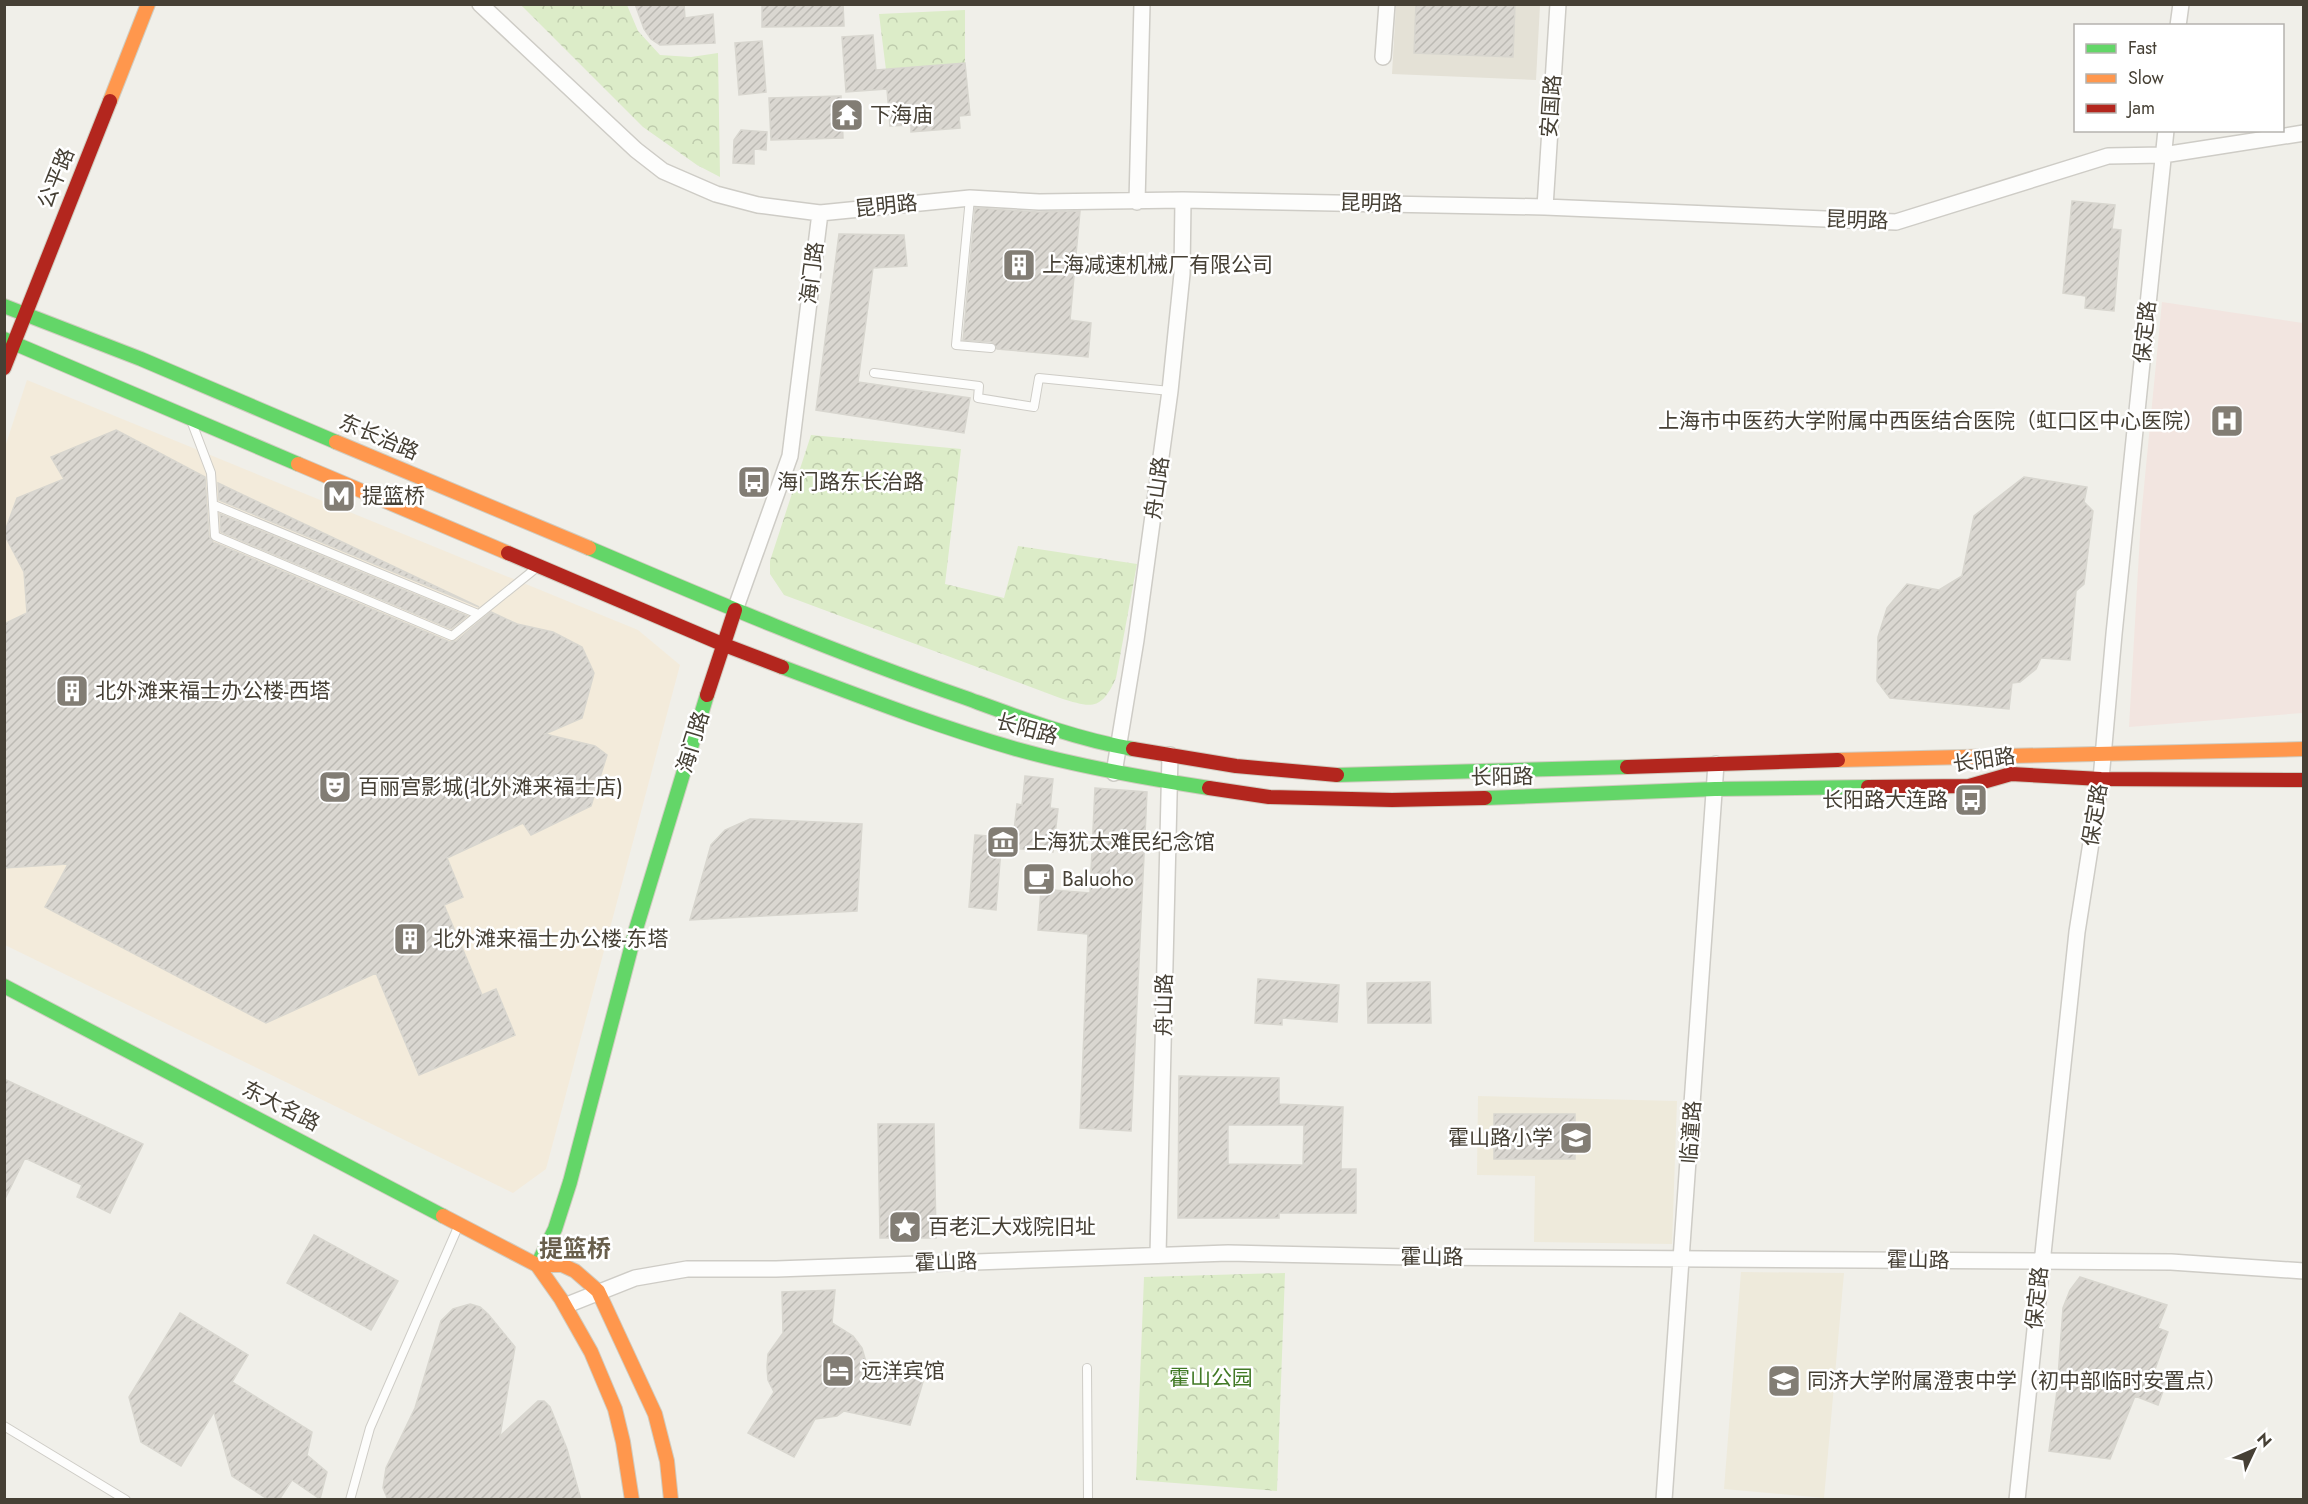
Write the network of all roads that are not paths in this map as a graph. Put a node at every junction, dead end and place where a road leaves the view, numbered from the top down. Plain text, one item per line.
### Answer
1 (148, 4) edge
2 (480, 4) edge
3 (1142, 4) edge
4 (1387, 4) edge
5 (1558, 4) edge
6 (2181, 4) edge
7 (491, 11) edge
8 (2178, 24) edge
9 (1383, 57) dead end
10 (2166, 132) edge
11 (2304, 133) edge
12 (2163, 155) junction
13 (970, 198) junction
14 (1183, 200) junction
15 (1137, 201) junction
16 (1545, 207) junction
17 (819, 213) junction
18 (4, 306) edge
19 (25, 314) junction
20 (9, 341) edge
21 (991, 348) dead end
22 (4, 368) edge
23 (874, 373) dead end
24 (1170, 391) junction
25 (190, 417) junction
26 (214, 505) junction
27 (539, 566) junction
28 (735, 610) junction
29 (478, 614) junction
30 (722, 644) junction
31 (1118, 746) junction
32 (2304, 749) edge
33 (2103, 752) junction
34 (1170, 755) junction
35 (1716, 764) junction
36 (1114, 773) junction
37 (2101, 779) junction
38 (2304, 780) edge
39 (1168, 781) junction
40 (1715, 789) junction
41 (4, 986) edge
42 (460, 1223) junction
43 (1158, 1255) junction
44 (1683, 1257) junction
45 (2040, 1262) junction
46 (537, 1265) junction
47 (2304, 1270) edge
48 (598, 1291) junction
49 (567, 1305) junction
50 (1088, 1368) dead end
51 (4, 1426) edge
52 (126, 1500) edge
53 (350, 1500) edge
54 (632, 1500) edge
55 (670, 1500) edge
56 (1088, 1500) edge
57 (1665, 1500) edge
58 (2017, 1500) edge

1 - 19 main road, 公平路
2 - 7 street, 昆明路
3 - 15 street
4 - 9 street
5 - 16 street, 安国路
6 - 8 street
7 - 17 street, 昆明路
10 - 12 street, 保定路
11 - 12 street, 昆明路
12 - 16 street, 昆明路
12 - 33 street, 保定路
13 - 15 street, 昆明路
13 - 17 street, 昆明路
13 - 21 lane
14 - 15 street, 昆明路
14 - 16 street, 昆明路
14 - 24 street, 舟山路
17 - 28 street, 海门路
18 - 19 main road, 东长治路
19 - 20 main road, 公平路
19 - 28 main road, 东长治路
20 - 22 main road, 公平路
20 - 25 main road
23 - 24 lane
24 - 31 street, 舟山路
25 - 26 lane
25 - 27 main road
26 - 29 lane
26 - 29 lane
27 - 29 lane
27 - 30 main road
28 - 30 main road, 海门路
28 - 31 main road, 长阳路
30 - 36 main road, 长阳路
30 - 46 main road, 海门路
31 - 34 main road, 长阳路
31 - 36 street, 舟山路
32 - 33 main road, 长阳路
33 - 35 main road, 长阳路
33 - 37 street, 保定路
34 - 35 main road, 长阳路
34 - 39 street, 舟山路
35 - 40 street, 临潼路
36 - 39 main road, 长阳路
37 - 38 main road, 长阳路
37 - 40 main road, 长阳路
37 - 45 street, 保定路
39 - 40 main road, 长阳路
39 - 43 street, 舟山路
40 - 44 street, 临潼路
41 - 42 main road, 东大名路
42 - 46 main road, 东大名路
42 - 53 lane
43 - 44 street, 霍山路
43 - 48 street, 霍山路
44 - 45 street, 霍山路
44 - 57 street, 临潼路
45 - 47 street, 霍山路
45 - 58 street, 保定路
46 - 48 main road, 东大名路
46 - 49 main road, 东大名路
48 - 49 street, 霍山路
48 - 55 main road, 东大名路
49 - 54 main road, 东大名路
50 - 56 lane
51 - 52 lane

